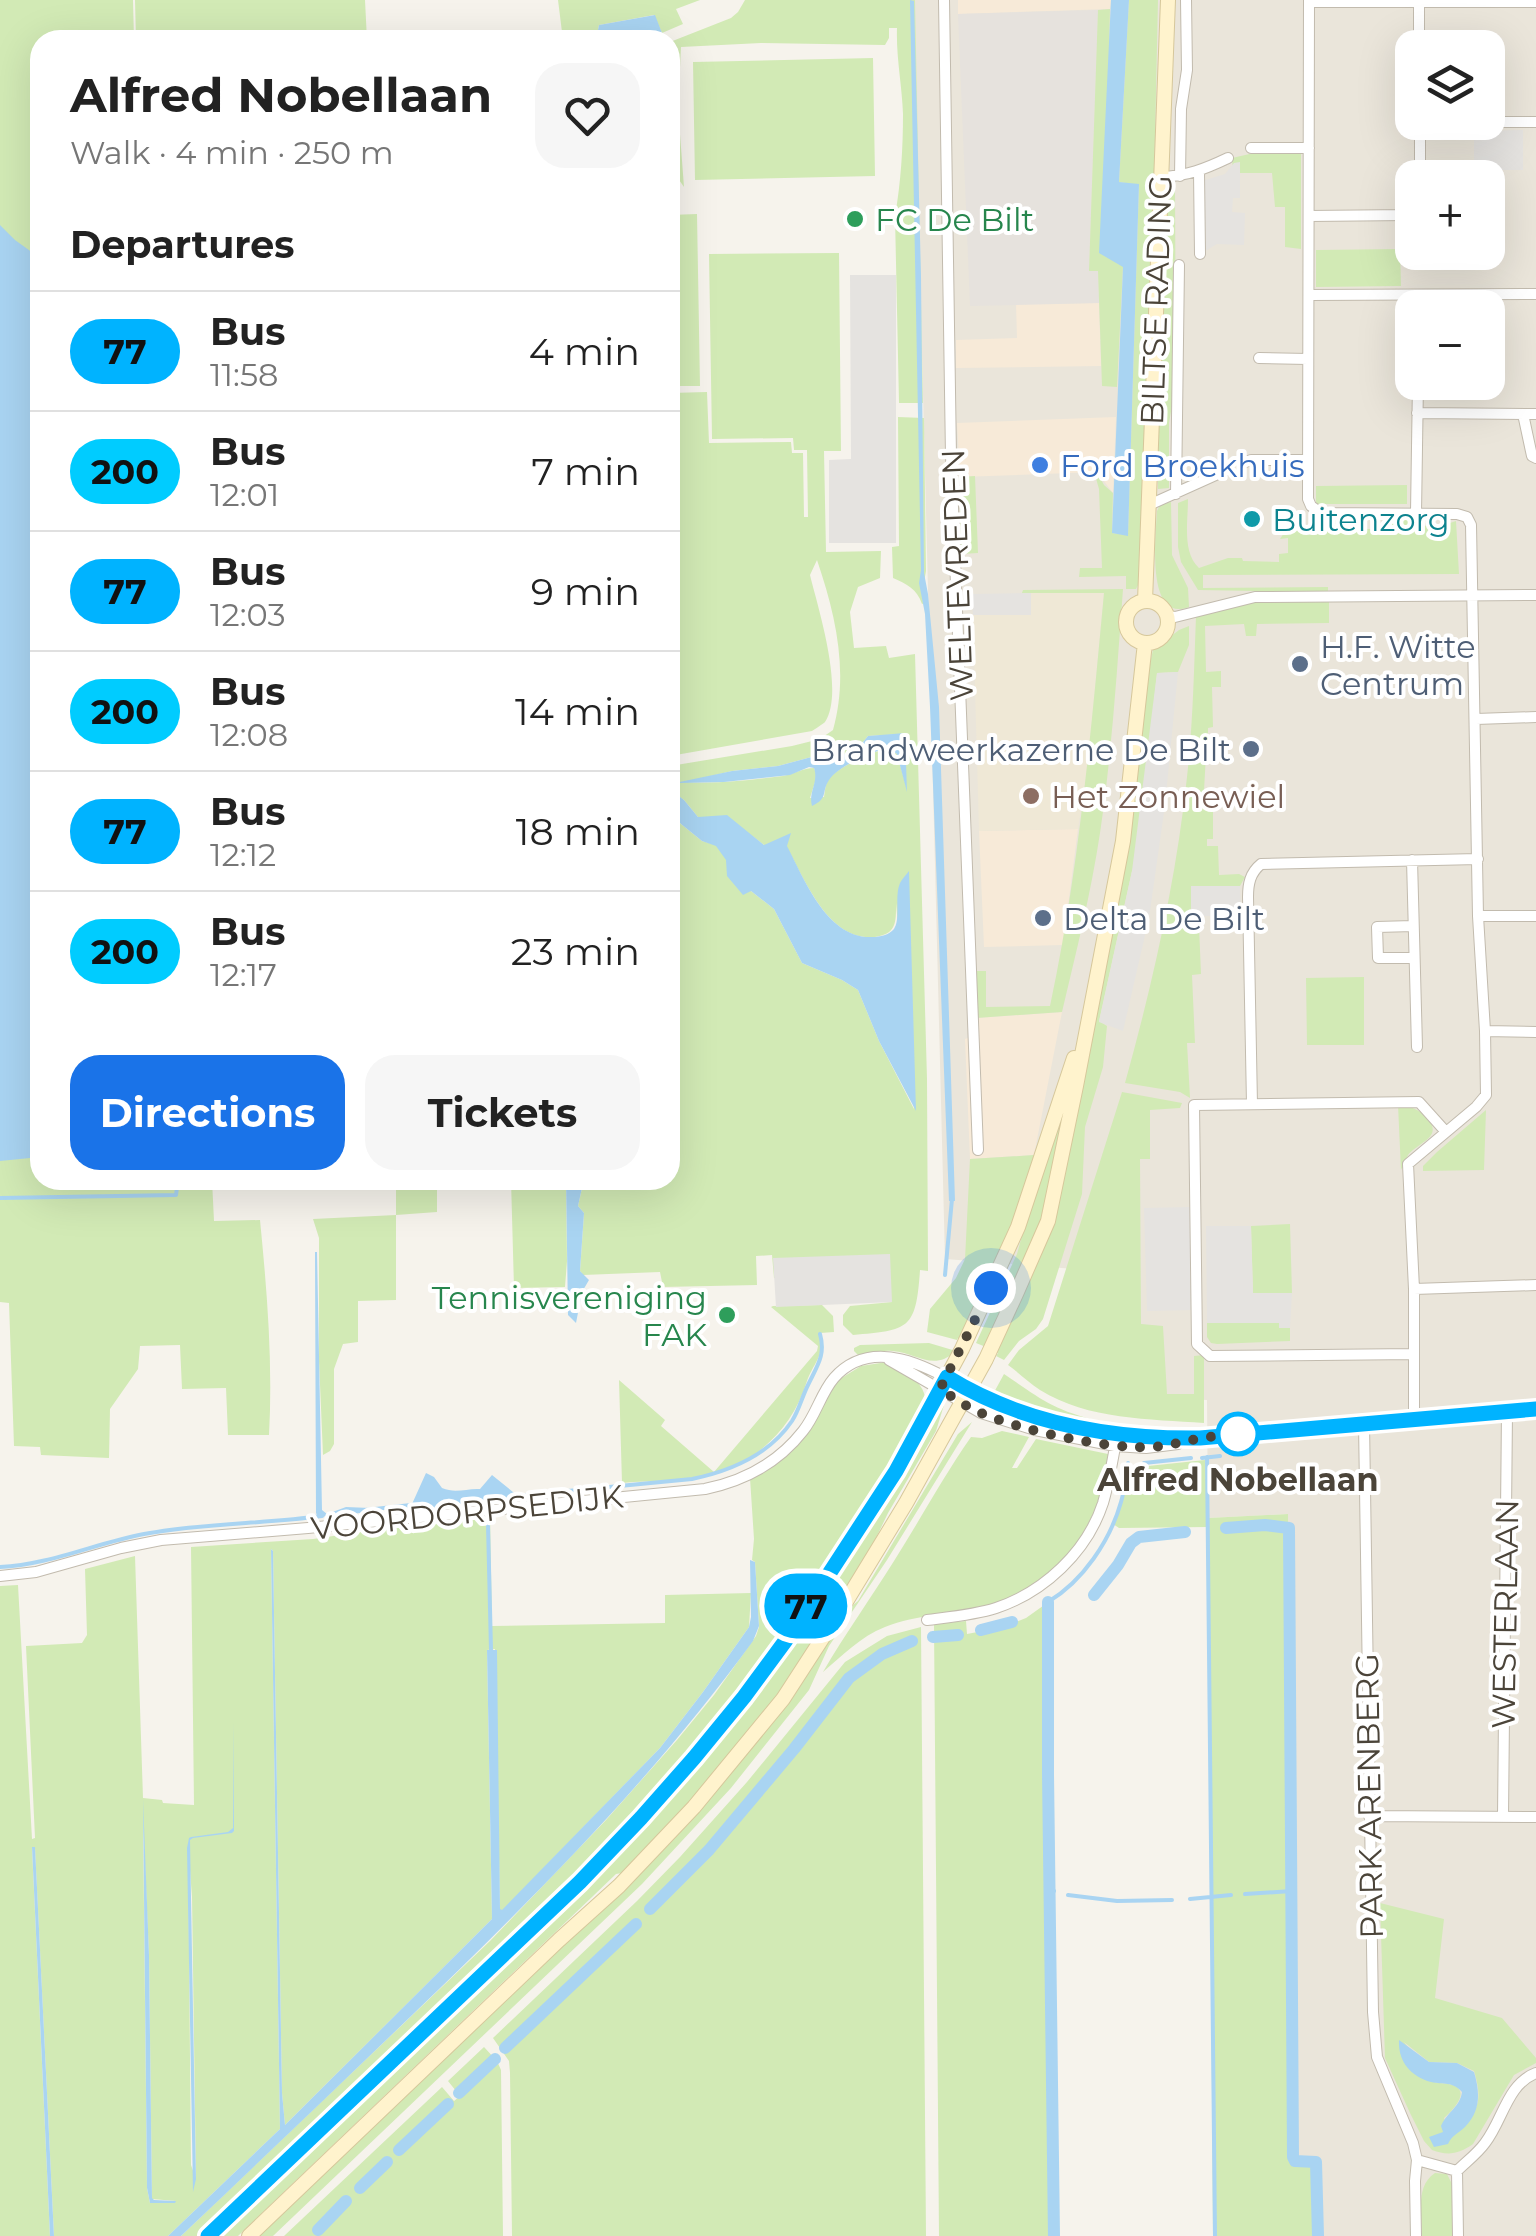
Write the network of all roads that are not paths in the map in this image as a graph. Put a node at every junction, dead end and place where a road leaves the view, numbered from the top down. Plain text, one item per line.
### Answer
1 (944, 0) edge
2 (1168, 0) edge
3 (1186, 0) edge
4 (1309, 1) edge
5 (1466, 1) edge
6 (1536, 2) edge
7 (1419, 3) junction
8 (1420, 30) edge
9 (1505, 122) edge
10 (1536, 122) edge
11 (1250, 148) dead end
12 (1308, 148) junction
13 (1228, 158) dead end
14 (1199, 172) junction
15 (1180, 176) junction
16 (1161, 177) junction
17 (1395, 215) edge
18 (1309, 216) junction
19 (1200, 254) dead end
20 (1179, 266) dead end
21 (1395, 294) edge
22 (1505, 294) edge
23 (1536, 294) edge
24 (1309, 295) junction
25 (1259, 358) dead end
26 (1308, 359) junction
27 (1418, 400) edge
28 (1418, 413) junction
29 (1523, 414) junction
30 (1536, 414) edge
31 (1536, 458) edge
32 (1307, 460) junction
33 (1242, 463) dead end
34 (1229, 469) dead end
35 (1176, 494) junction
36 (1149, 505) junction
37 (1416, 513) junction
38 (1472, 594) junction
39 (1536, 594) edge
40 (1144, 601) junction
41 (1167, 616) junction
42 (1145, 643) junction
43 (1536, 717) edge
44 (1476, 719) junction
45 (1478, 858) junction
46 (1412, 860) junction
47 (1478, 916) junction
48 (1536, 916) edge
49 (1413, 926) junction
50 (1414, 958) junction
51 (1086, 1024) junction
52 (1485, 1031) junction
53 (1536, 1032) edge
54 (1416, 1046) dead end
55 (1252, 1104) junction
56 (1446, 1132) junction
57 (978, 1150) dead end
58 (1536, 1285) edge
59 (1414, 1289) junction
60 (1414, 1354) junction
61 (944, 1383) junction
62 (965, 1396) junction
63 (1536, 1409) edge
64 (1507, 1412) junction
65 (1414, 1420) junction
66 (1364, 1423) junction
67 (1115, 1449) junction
68 (0, 1576) edge
69 (927, 1620) dead end
70 (1369, 1816) junction
71 (1503, 1817) junction
72 (1536, 1817) edge
73 (1536, 2073) edge
74 (1416, 2160) junction
75 (1456, 2170) junction
76 (208, 2236) edge
77 (248, 2236) edge
78 (1416, 2236) edge
79 (1458, 2236) edge

1 - 57 street, WELTEVREDEN
2 - 16 main road, BILTSE RADING
3 - 15 street
4 - 7 street
4 - 12 street
5 - 6 street
5 - 7 street
7 - 8 street
9 - 10 street
11 - 12 street
12 - 18 street
13 - 14 street
14 - 15 street
14 - 19 street
15 - 16 street
16 - 36 main road, BILTSE RADING
17 - 18 street
18 - 24 street
20 - 35 street
21 - 24 street
22 - 23 street
24 - 26 street
25 - 26 street
26 - 32 street
27 - 28 street
28 - 29 street
28 - 37 street
29 - 30 street
29 - 31 street
32 - 33 street
32 - 37 street
34 - 35 street
35 - 36 street
36 - 40 main road, BILTSE RADING
37 - 38 street
38 - 39 street
38 - 41 street
38 - 44 street
40 - 41 main road
40 - 42 main road
41 - 42 main road
42 - 51 main road
43 - 44 street
44 - 45 street
45 - 46 street
45 - 47 street
46 - 49 street
46 - 55 street
47 - 48 street
47 - 52 street
49 - 50 street
49 - 50 street
50 - 54 street
51 - 61 main road
51 - 62 main road
52 - 53 street
52 - 56 street
55 - 56 street
55 - 60 street
56 - 59 street
58 - 59 street
59 - 60 street
60 - 65 street
61 - 62 street, VOORDORPSEDIJK
61 - 68 street, VOORDORPSEDIJK
61 - 76 main road
62 - 67 street, VOORDORPSEDIJK
62 - 77 main road
63 - 64 street
64 - 65 street
64 - 71 street, WESTERLAAN
65 - 66 street
66 - 67 street
66 - 70 street, PARK ARENBERG
67 - 69 street
70 - 71 street
70 - 74 street, PARK ARENBERG
71 - 72 street
73 - 75 street
74 - 75 street
74 - 78 street, PARK ARENBERG
75 - 79 street

